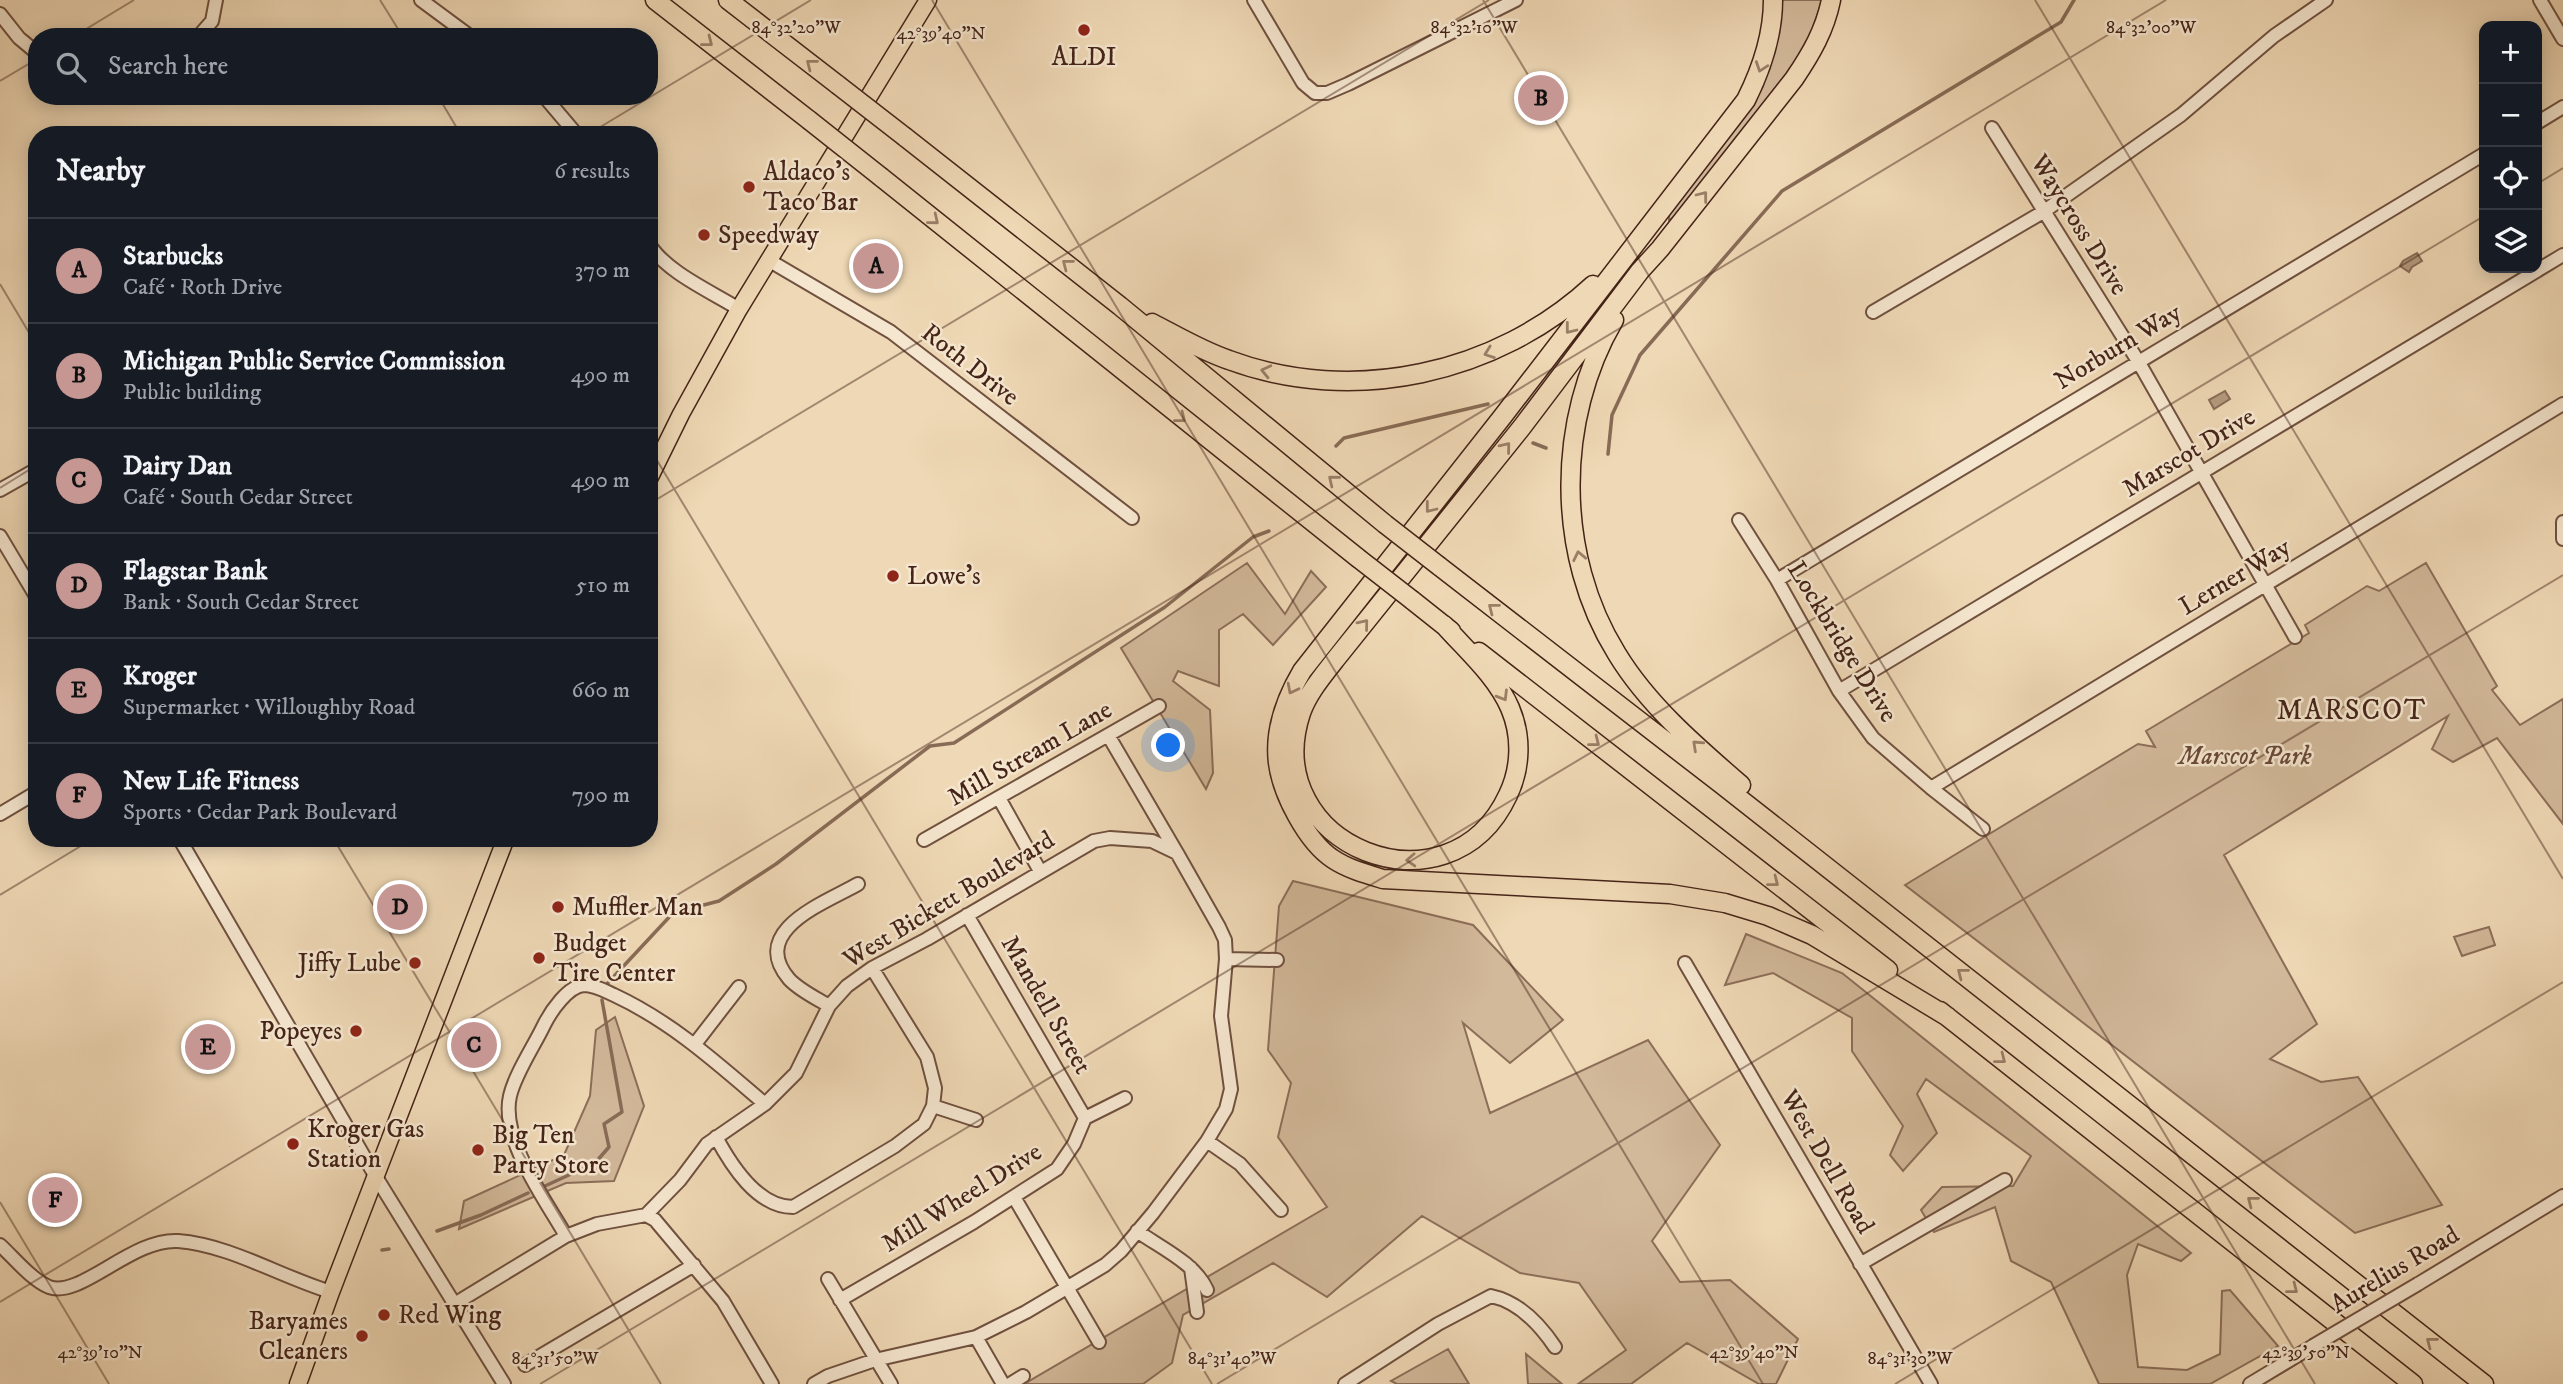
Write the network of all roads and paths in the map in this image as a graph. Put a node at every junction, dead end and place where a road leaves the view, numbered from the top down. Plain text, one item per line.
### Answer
1 (216, 0) edge
2 (421, 0) edge
3 (655, 0) edge
4 (728, 0) edge
5 (928, 0) edge
6 (941, 0) edge
7 (1254, 0) edge
8 (1516, 0) edge
9 (1773, 0) edge
10 (1831, 0) edge
11 (2326, 0) edge
12 (2540, 0) edge
13 (0, 15) edge
14 (914, 25) junction
15 (206, 28) edge
16 (459, 28) edge
17 (2563, 39) edge
18 (28, 46) edge
19 (552, 105) edge
20 (2563, 107) edge
21 (2542, 119) edge
22 (569, 126) edge
23 (1992, 128) dead end
24 (2479, 157) edge
25 (2043, 212) junction
26 (1655, 219) junction
27 (1660, 249) junction
28 (2563, 255) edge
29 (658, 256) edge
30 (770, 261) junction
31 (1120, 306) junction
32 (739, 309) junction
33 (1873, 312) dead end
34 (2138, 361) junction
35 (2563, 404) edge
36 (658, 461) edge
37 (2202, 472) junction
38 (28, 473) edge
39 (0, 490) edge
40 (1132, 518) dead end
41 (1739, 520) dead end
42 (2563, 522) edge
43 (0, 536) edge
44 (2563, 539) edge
45 (1777, 580) junction
46 (28, 583) edge
47 (2264, 586) junction
48 (1444, 625) junction
49 (2295, 637) dead end
50 (1839, 691) junction
51 (1159, 706) dead end
52 (1108, 735) junction
53 (1931, 789) junction
54 (28, 797) edge
55 (999, 798) junction
56 (0, 814) edge
57 (1983, 829) dead end
58 (924, 840) dead end
59 (184, 847) edge
60 (503, 847) edge
61 (1177, 853) junction
62 (1040, 871) junction
63 (858, 884) dead end
64 (967, 915) junction
65 (1895, 920) junction
66 (1226, 959) junction
67 (1277, 960) dead end
68 (1685, 963) dead end
69 (872, 968) junction
70 (739, 987) dead end
71 (829, 1006) junction
72 (1948, 1017) junction
73 (695, 1044) junction
74 (1125, 1098) dead end
75 (765, 1104) junction
76 (933, 1106) junction
77 (1085, 1118) junction
78 (976, 1120) dead end
79 (716, 1137) junction
80 (1207, 1141) junction
81 (376, 1177) junction
82 (2005, 1180) dead end
83 (2563, 1196) edge
84 (1014, 1197) junction
85 (1281, 1210) dead end
86 (646, 1215) junction
87 (1137, 1231) junction
88 (566, 1237) junction
89 (0, 1245) edge
90 (694, 1265) junction
91 (1860, 1265) junction
92 (1191, 1268) junction
93 (828, 1279) dead end
94 (1068, 1288) junction
95 (1207, 1290) dead end
96 (331, 1292) junction
97 (841, 1300) junction
98 (456, 1303) junction
99 (1197, 1312) dead end
100 (976, 1337) junction
101 (1099, 1342) dead end
102 (1555, 1347) dead end
103 (875, 1360) junction
104 (525, 1365) dead end
105 (1023, 1376) dead end
106 (298, 1384) edge
107 (504, 1384) edge
108 (772, 1384) edge
109 (814, 1384) edge
110 (891, 1384) edge
111 (1003, 1384) edge
112 (1010, 1384) edge
113 (1345, 1384) edge
114 (1931, 1384) edge
115 (2250, 1384) edge
116 (2413, 1384) edge
117 (2484, 1384) edge

1 - 15 street
2 - 16 street
3 -> 48 highway, bridge
31 -> 4 highway, bridge
5 - 14 main road
6 - 14 main road
7 - 8 street
9 -> 26 highway
27 -> 10 highway
11 - 25 street
12 - 17 street
13 - 18 street
14 - 30 main road
19 - 22 street
20 - 21 street
23 - 25 street, Waycross Drive
24 - 34 street, Norburn Way
25 - 33 street
25 - 34 street, Waycross Drive
26 -> 31 highway
26 -> 72 highway
48 -> 27 highway
65 -> 27 highway
28 - 37 street, Marscot Drive
29 - 32 street
30 - 32 main road
30 - 40 street, Roth Drive
65 -> 31 highway, bridge
32 - 36 main road
34 - 37 street, Waycross Drive
34 - 45 street, Norburn Way
35 - 47 street, Lerner Way
37 - 47 street, Waycross Drive
37 - 50 street, Marscot Drive
38 - 39 street
41 - 45 street, Lockbridge Drive
42 - 44 street
43 - 46 street
45 - 50 street, Lockbridge Drive
47 - 49 street, Waycross Drive
47 - 53 street, Lerner Way
48 -> 72 highway
50 - 53 street, Lockbridge Drive
51 - 52 street, Mill Stream Lane
52 - 55 street, Mill Stream Lane
52 - 61 street
53 - 57 street, Lockbridge Drive
54 - 56 street
55 - 58 street, Mill Stream Lane
55 - 62 street
59 - 81 street
60 - 81 main road
61 - 62 street, West Bickett Boulevard
61 - 66 street
62 - 64 street, West Bickett Boulevard
63 - 71 street
64 - 69 street, West Bickett Boulevard
64 - 77 street, Mandell Street
117 -> 65 highway
66 - 67 street
66 - 80 street
68 - 91 street, West Dell Road
69 - 71 street, West Bickett Boulevard
69 - 76 street
70 - 73 street
71 - 75 street, West Bickett Boulevard
72 -> 116 highway
73 - 75 street
73 - 88 street
74 - 77 street
75 - 79 street, West Bickett Boulevard
76 - 78 street
76 - 79 street
77 - 84 street, Mill Wheel Drive
79 - 86 street, West Bickett Boulevard
80 - 85 street
80 - 87 street
81 - 96 main road
81 - 98 street
82 - 91 street
83 - 115 street, Aurelius Road, bridge
84 - 94 street
84 - 97 street, Mill Wheel Drive
86 - 88 street
86 - 90 street
87 - 92 street
87 - 94 street
88 - 98 street
89 - 96 street
90 - 104 street
90 - 108 street
91 - 114 street, West Dell Road
92 - 95 street
92 - 99 street
93 - 97 street
94 - 100 street
94 - 101 street
96 - 106 main road
97 - 103 street
98 - 107 street
100 - 103 street
100 - 111 street
102 - 113 street
103 - 109 street
103 - 110 street
105 - 112 street

